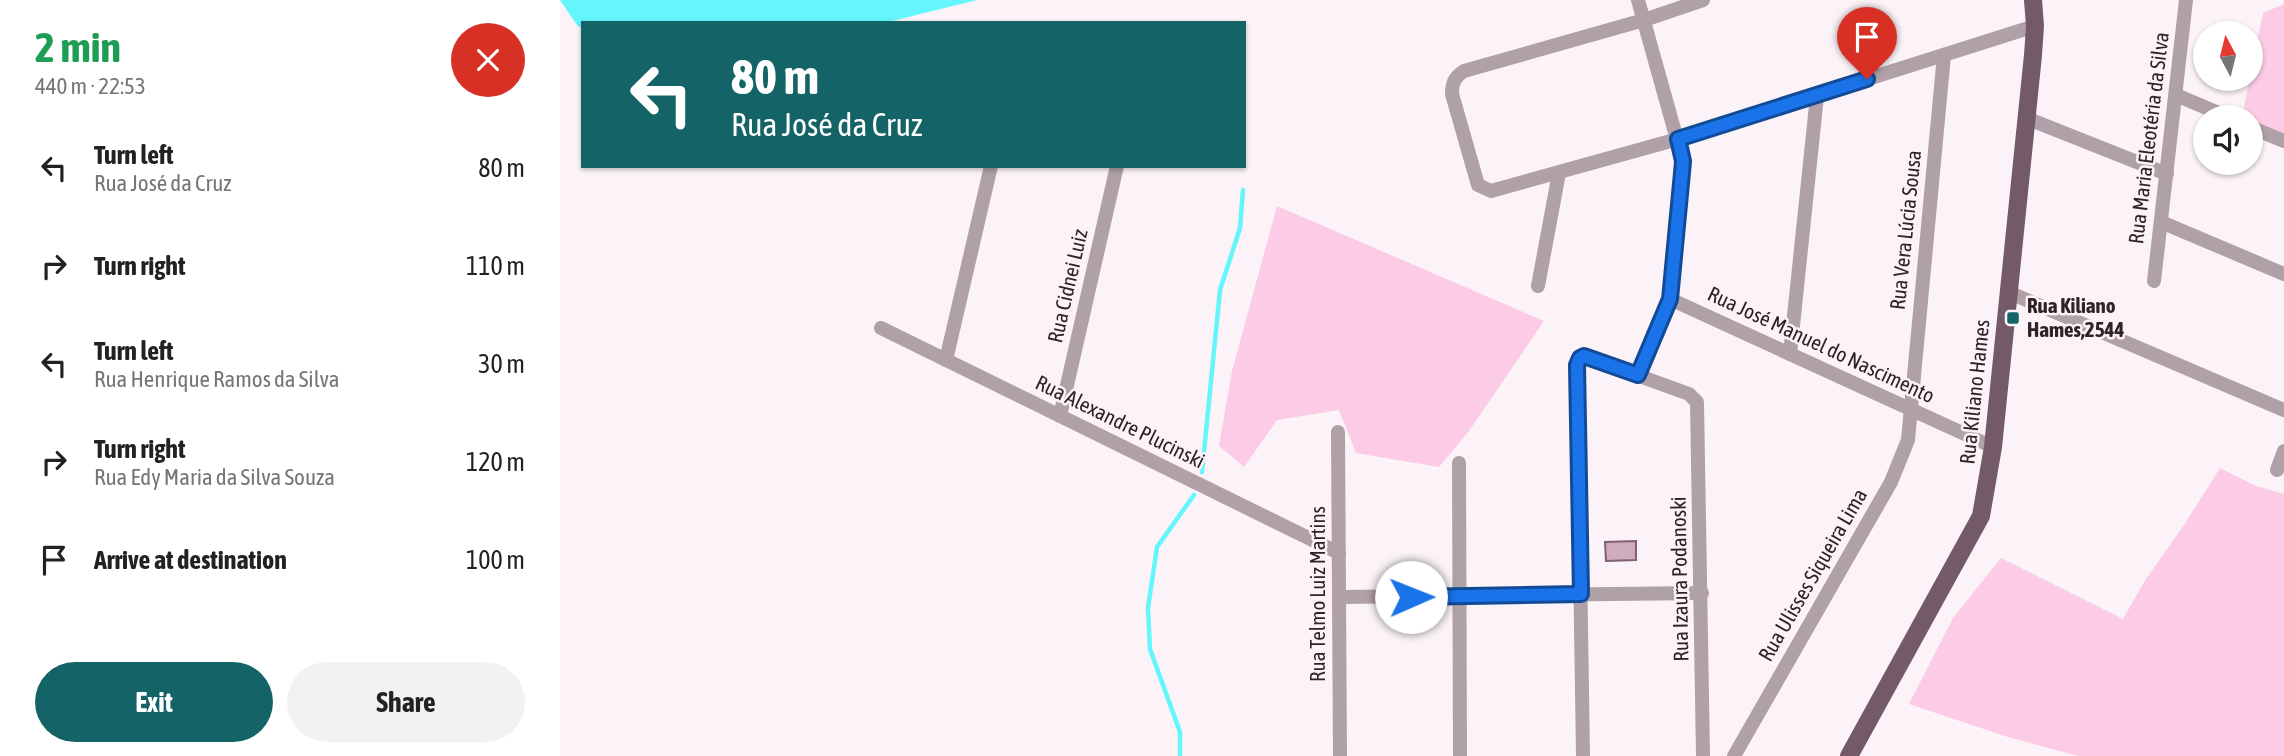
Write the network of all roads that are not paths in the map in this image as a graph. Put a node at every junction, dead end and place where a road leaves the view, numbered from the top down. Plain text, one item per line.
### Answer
1 (1638, 0) edge
2 (1703, 0) edge
3 (2033, 0) edge
4 (2186, 0) edge
5 (1644, 20) junction
6 (2035, 26) junction
7 (1944, 55) junction
8 (2176, 95) junction
9 (1816, 96) junction
10 (2200, 105) edge
11 (2026, 118) junction
12 (2263, 132) edge
13 (1678, 139) junction
14 (2284, 141) edge
15 (991, 168) edge
16 (1117, 168) edge
17 (1559, 173) junction
18 (2167, 174) junction
19 (2161, 222) junction
20 (2284, 274) edge
21 (2154, 281) dead end
22 (1538, 286) dead end
23 (2008, 292) junction
24 (1670, 299) junction
25 (881, 328) dead end
26 (1790, 354) junction
27 (946, 360) junction
28 (1638, 375) junction
29 (1910, 409) junction
30 (2284, 411) edge
31 (1060, 416) junction
32 (1338, 432) dead end
33 (1993, 447) junction
34 (2284, 451) edge
35 (1459, 463) dead end
36 (2277, 470) dead end
37 (1339, 553) junction
38 (1702, 593) junction
39 (1581, 594) junction
40 (1460, 596) junction
41 (1339, 597) junction
42 (1340, 756) edge
43 (1460, 756) edge
44 (1583, 756) edge
45 (1703, 756) edge
46 (1734, 756) edge
47 (1849, 756) edge

1 - 5 street
2 - 5 street
3 - 6 main road, Rua Kiliano Hames
4 - 8 street, Rua Maria Eleotéria da Silva
5 - 13 street
5 - 17 street
6 - 7 street
6 - 11 main road, Rua Kiliano Hames
7 - 9 street
7 - 29 street, Rua Vera Lúcia Sousa
8 - 10 street
8 - 18 street, Rua Maria Eleotéria da Silva
9 - 13 street
9 - 26 street
11 - 18 street
11 - 23 main road, Rua Kiliano Hames
12 - 14 street
13 - 17 street
13 - 24 street
15 - 27 street
16 - 31 street, Rua Cidnei Luiz
17 - 22 street
18 - 19 street, Rua Maria Eleotéria da Silva
19 - 20 street
19 - 21 street, Rua Maria Eleotéria da Silva
23 - 30 street
23 - 33 main road, Rua Kiliano Hames
24 - 26 street, Rua José Manuel do Nascimento
24 - 28 street
25 - 27 street, Rua Alexandre Plucinski
26 - 29 street, Rua José Manuel do Nascimento
27 - 31 street, Rua Alexandre Plucinski
28 - 38 street, Rua Izaura Podanoski
28 - 39 street
29 - 33 street, Rua José Manuel do Nascimento
29 - 46 street, Rua Ulisses Siqueira Lima
31 - 37 street, Rua Alexandre Plucinski
32 - 37 street, Rua Telmo Luiz Martins
33 - 47 main road, Rua Kiliano Hames
34 - 36 street
35 - 40 street
37 - 41 street, Rua Telmo Luiz Martins
38 - 39 street
38 - 45 street, Rua Izaura Podanoski
39 - 40 street
39 - 44 street
40 - 41 street
40 - 43 street
41 - 42 street, Rua Telmo Luiz Martins

